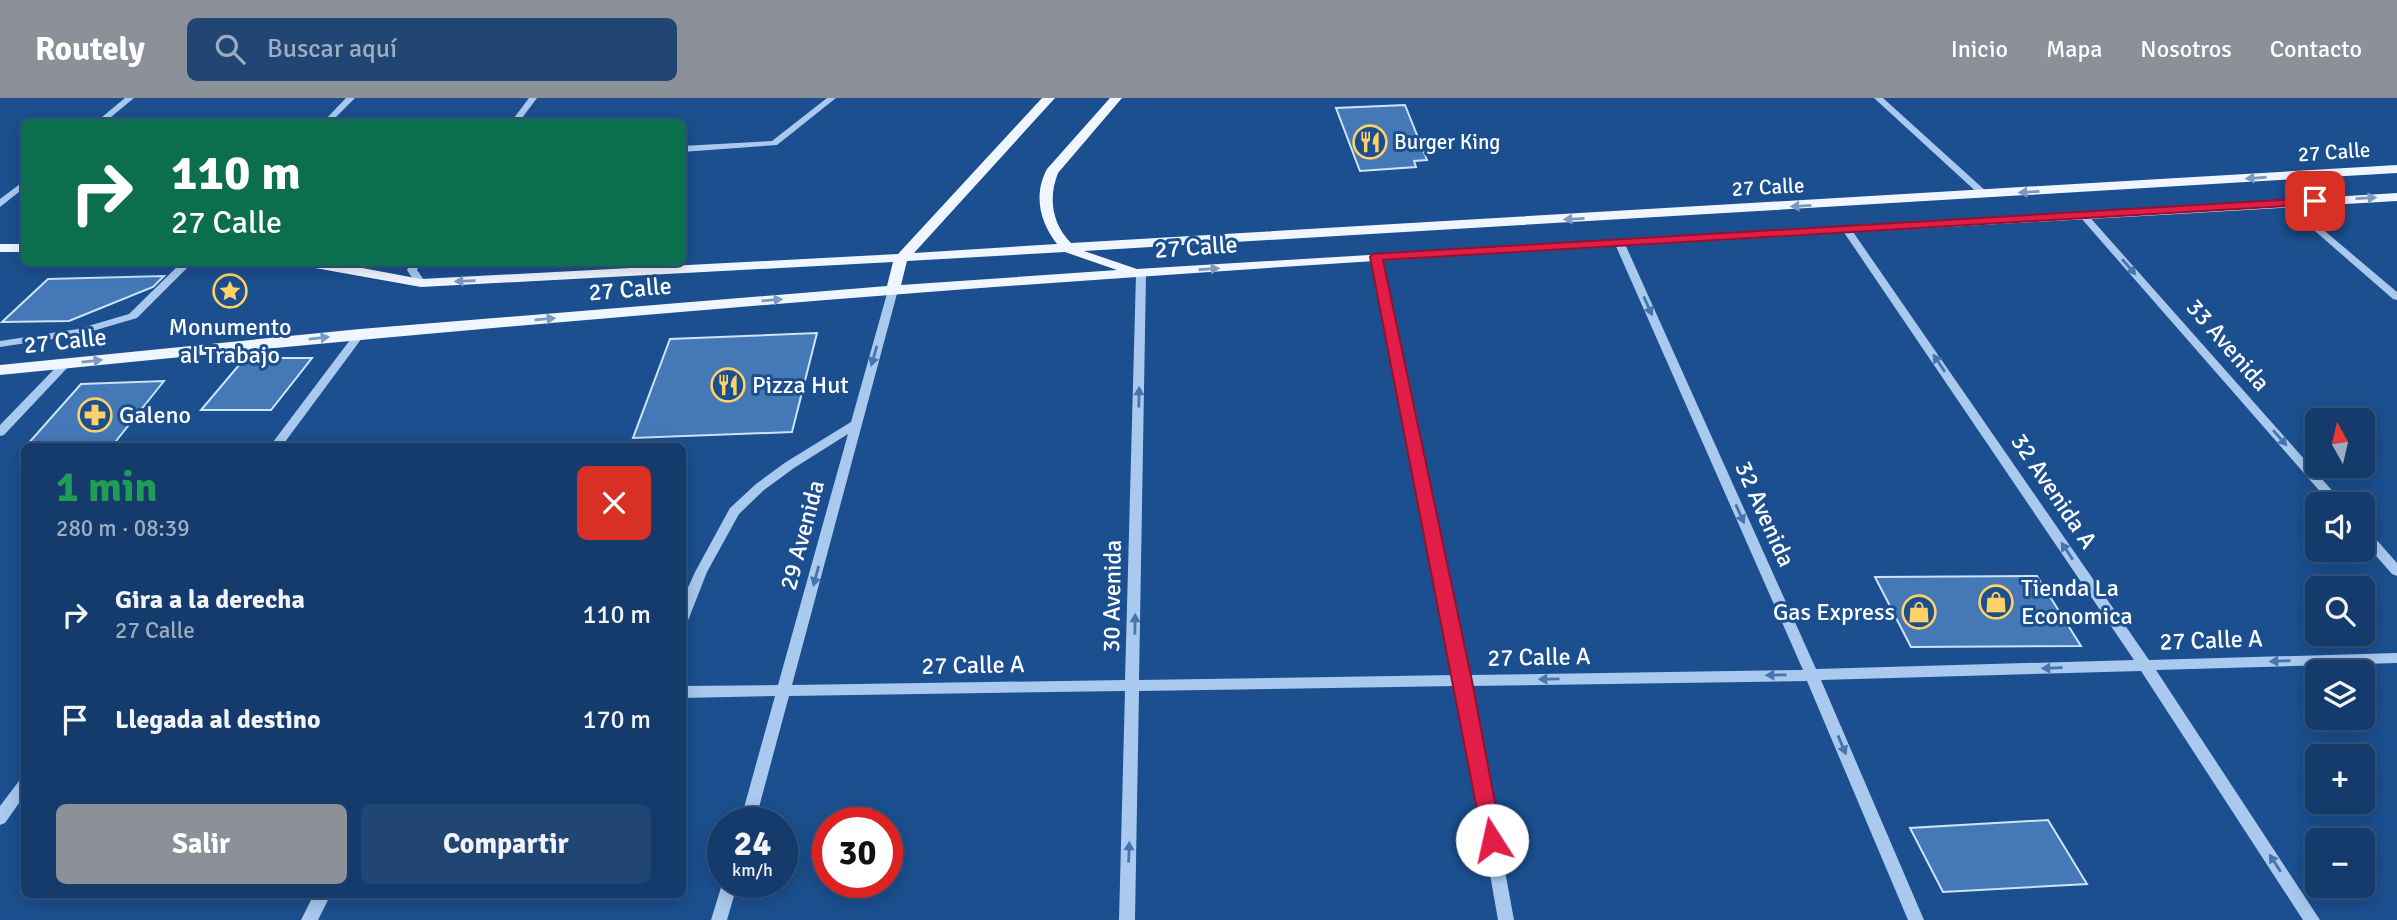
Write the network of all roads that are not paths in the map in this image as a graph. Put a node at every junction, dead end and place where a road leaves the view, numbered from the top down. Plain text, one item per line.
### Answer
1 (130, 98) edge
2 (351, 98) edge
3 (533, 98) edge
4 (832, 98) edge
5 (1049, 98) edge
6 (1116, 98) edge
7 (1878, 98) edge
8 (104, 119) edge
9 (330, 119) edge
10 (517, 119) edge
11 (686, 149) edge
12 (2397, 169) edge
13 (21, 186) edge
14 (1986, 195) junction
15 (2397, 197) edge
16 (2288, 203) junction
17 (0, 204) edge
18 (2084, 216) junction
19 (1848, 231) junction
20 (1620, 244) junction
21 (0, 248) edge
22 (21, 248) edge
23 (1070, 249) junction
24 (1376, 257) junction
25 (901, 259) junction
26 (184, 266) edge
27 (327, 266) edge
28 (414, 266) edge
29 (1141, 274) junction
30 (421, 282) junction
31 (893, 290) junction
32 (2397, 297) edge
33 (360, 334) junction
34 (0, 344) edge
35 (66, 363) junction
36 (0, 370) edge
37 (855, 425) junction
38 (0, 432) edge
39 (278, 443) edge
40 (2327, 492) edge
41 (2375, 545) edge
42 (2397, 570) edge
43 (686, 608) edge
44 (2397, 658) edge
45 (2145, 665) junction
46 (1812, 675) junction
47 (1463, 681) junction
48 (1133, 686) junction
49 (786, 690) junction
50 (686, 692) edge
51 (21, 789) edge
52 (751, 807) edge
53 (0, 818) edge
54 (321, 898) edge
55 (725, 898) edge
56 (309, 920) edge
57 (719, 920) edge
58 (1127, 920) edge
59 (1506, 920) edge
60 (1916, 920) edge
61 (2312, 920) edge

1 - 8 street
2 - 9 street
3 - 10 street
4 - 11 street
5 - 25 main road
6 - 23 main road
7 - 14 street
12 -> 14 main road, 27 Calle
13 - 17 street
14 -> 23 main road, 27 Calle
16 -> 15 main road, 27 Calle
16 - 18 main road, 27 Calle
16 - 32 street
18 - 19 main road, 27 Calle
18 -> 40 street, 33 Avenida
19 - 20 main road, 27 Calle
45 -> 19 street, 32 Avenida A
20 - 24 main road, 27 Calle
20 -> 46 street, 32 Avenida
21 - 22 main road
23 - 25 main road, 27 Calle
23 - 29 main road
29 -> 24 main road, 27 Calle
24 - 47 street
25 -> 30 main road, 27 Calle
25 - 31 main road, 29 Avenida
26 - 34 street, 27 Calle
27 - 30 main road, 27 Calle
28 - 30 street
29 - 31 main road, 27 Calle
48 -> 29 street, 30 Avenida
33 -> 31 main road, 27 Calle
31 -> 37 street, 29 Avenida
35 -> 33 main road, 27 Calle
33 - 39 street
35 - 36 main road, 27 Calle
35 - 38 street
37 - 43 street
37 -> 49 street, 29 Avenida
41 - 42 street
44 -> 45 street, 27 Calle A
45 -> 46 street, 27 Calle A
61 -> 45 street, 32 Avenida A
46 -> 47 street, 27 Calle A
46 -> 60 street, 32 Avenida
47 - 48 street, 27 Calle A
47 - 59 street
48 - 49 street, 27 Calle A
58 -> 48 street, 30 Avenida
49 - 50 street, 27 Calle A
49 - 52 street, 29 Avenida
51 - 53 street
54 - 56 street
55 - 57 street

